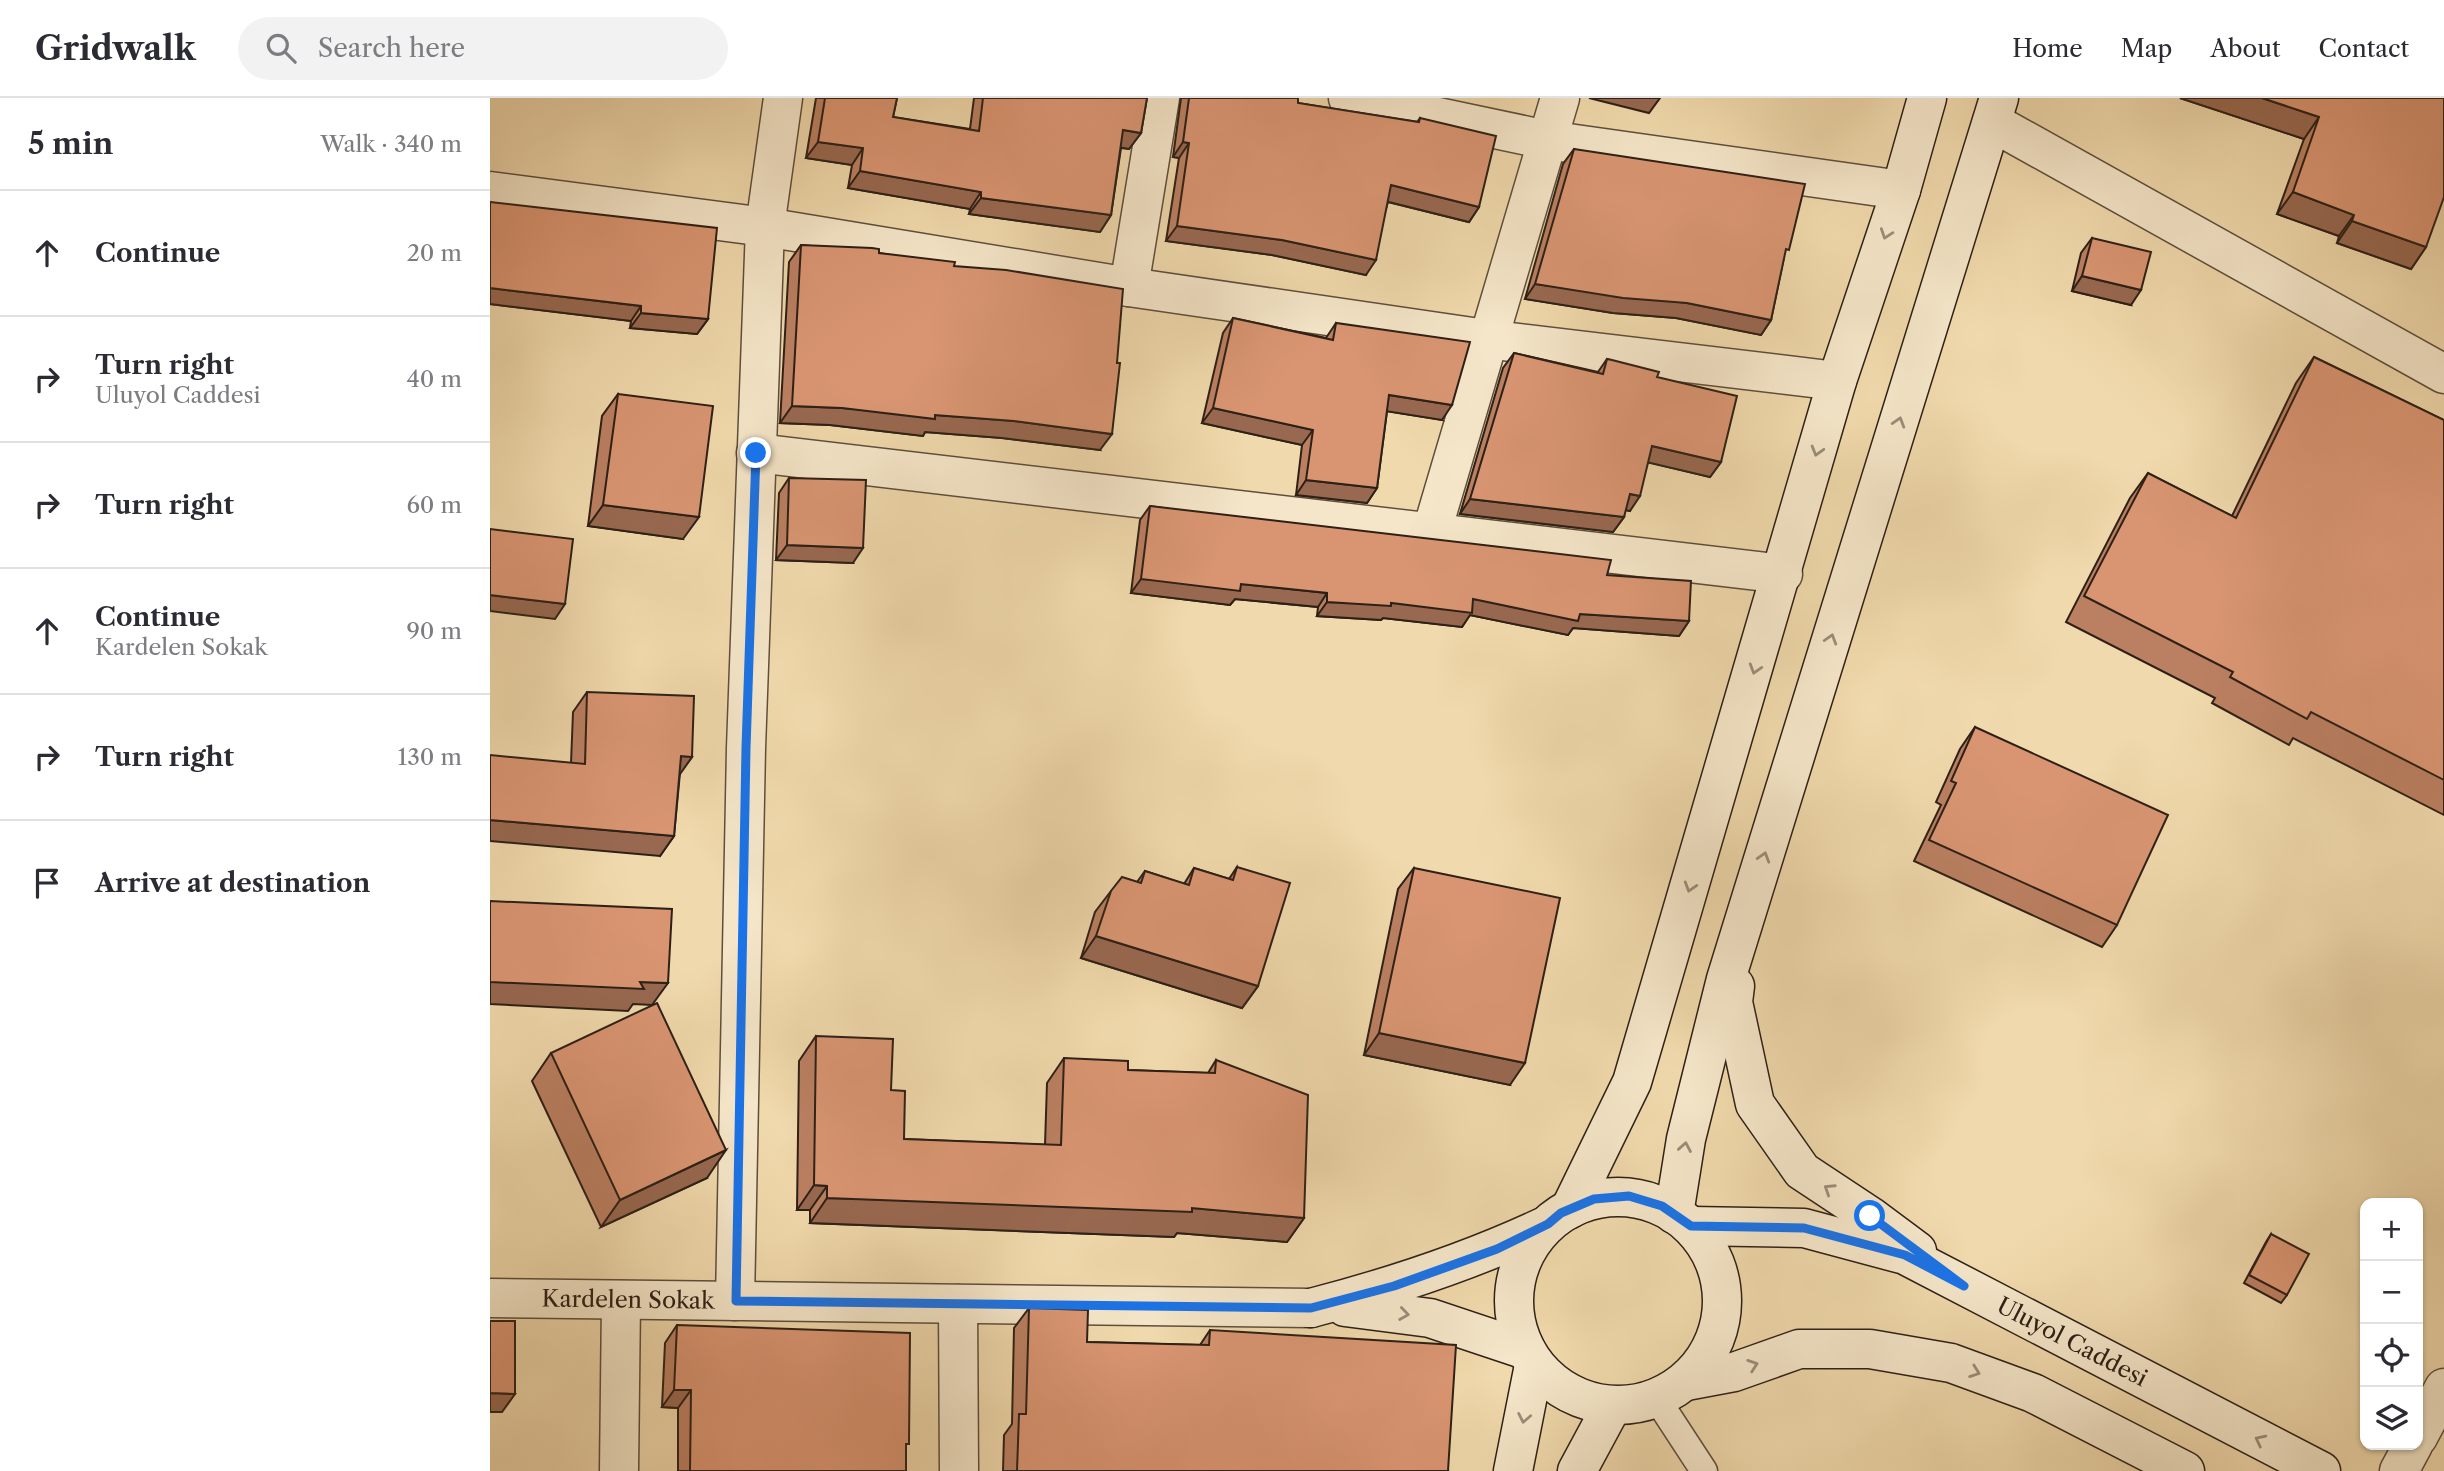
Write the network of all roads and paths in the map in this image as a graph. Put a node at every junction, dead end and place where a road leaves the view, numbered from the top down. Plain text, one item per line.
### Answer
1 (782, 98) edge
2 (1160, 98) edge
3 (1348, 98) edge
4 (1560, 98) edge
5 (1927, 98) edge
6 (1995, 110) edge
7 (1547, 140) junction
8 (1901, 190) junction
9 (490, 191) edge
10 (765, 227) junction
11 (1129, 287) junction
12 (1486, 339) junction
13 (2444, 373) edge
14 (1837, 381) junction
15 (756, 453) junction
16 (1431, 534) junction
17 (1783, 574) junction
18 (1738, 939) junction
19 (1559, 1217) junction
20 (1683, 1220) junction
21 (1964, 1286) junction
22 (490, 1298) edge
23 (621, 1300) junction
24 (736, 1301) junction
25 (958, 1304) junction
26 (1311, 1308) junction
27 (1530, 1358) junction
28 (2444, 1388) edge
29 (1671, 1390) junction
30 (1612, 1406) junction
31 (2423, 1428) edge
32 (2410, 1450) edge
33 (619, 1471) edge
34 (959, 1471) edge
35 (1513, 1471) edge
36 (1577, 1471) edge
37 (1704, 1471) edge
38 (2185, 1471) edge
39 (2320, 1471) edge
40 (2399, 1471) edge

1 - 10 street
2 - 11 street
3 - 7 street
4 - 7 street
5 - 8 street
6 - 13 street
18 -> 6 street
7 - 8 street
7 - 12 street
8 -> 14 street
9 - 10 street
10 - 11 street
10 - 15 street
11 - 12 street
12 - 14 street
12 - 16 street
14 -> 17 street
15 - 16 street
15 - 24 street
16 - 17 street
17 -> 19 street
20 -> 18 street
21 -> 18 street
19 - 20 street
19 - 26 street
19 - 27 street
20 - 21 street, Uluyol Caddesi
20 - 29 street
39 -> 21 street, Uluyol Caddesi
22 - 23 street, Kardelen Sokak
23 - 24 street, Kardelen Sokak
23 - 33 street
24 - 25 street, Kardelen Sokak
25 - 26 street, Kardelen Sokak
25 - 34 street
26 -> 27 street
27 - 30 street
27 -> 35 street
28 - 31 street
29 - 30 street
29 - 37 lane
29 -> 38 street
30 - 36 street
32 - 40 street

